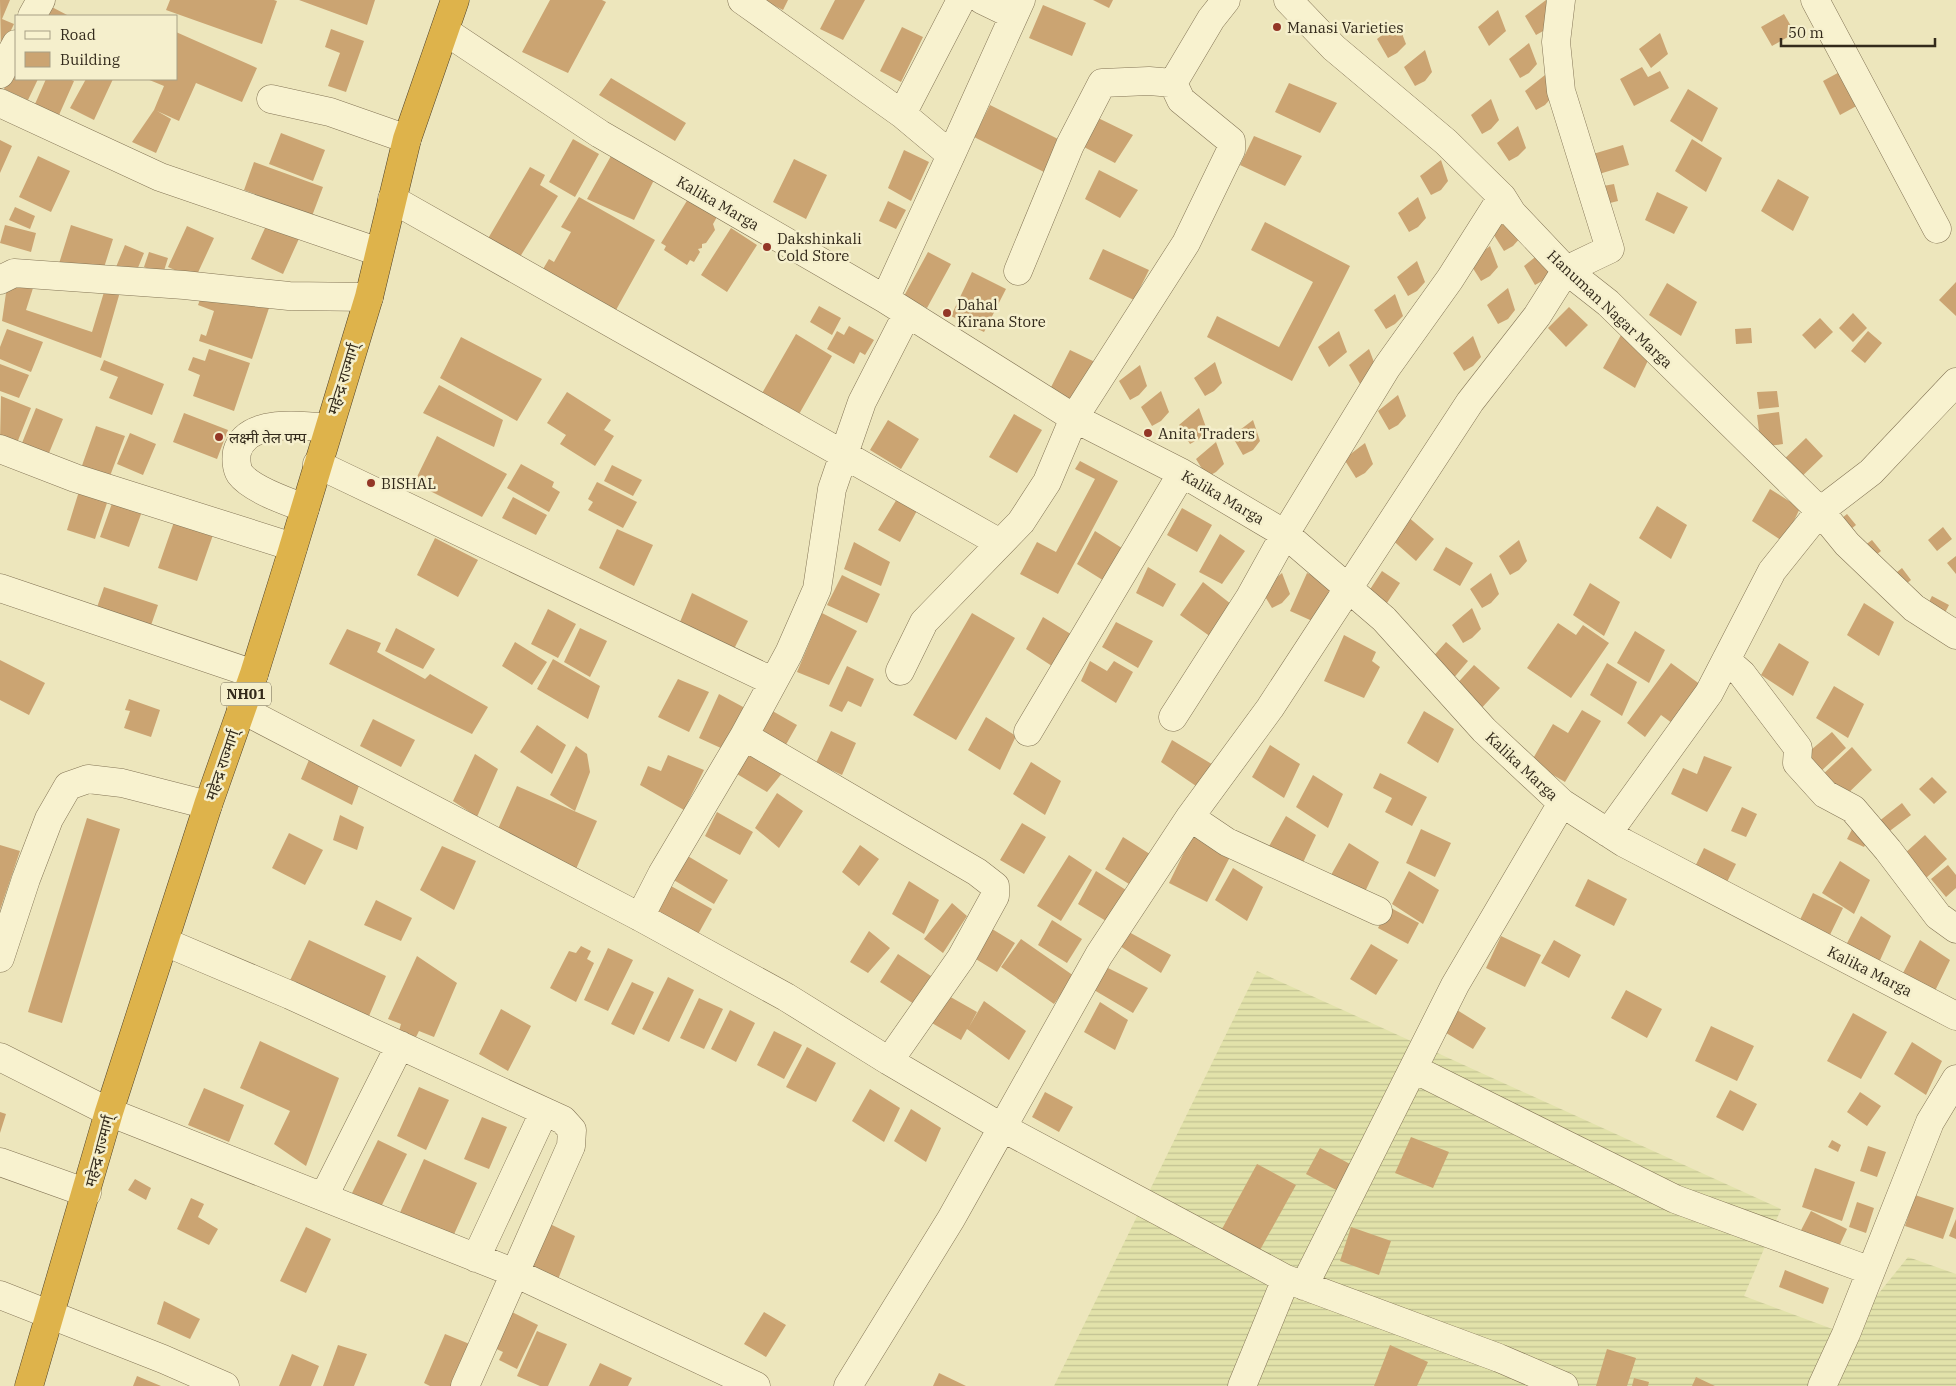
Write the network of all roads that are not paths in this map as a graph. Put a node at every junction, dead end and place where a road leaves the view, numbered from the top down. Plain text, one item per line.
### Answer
1 (41, 0) edge
2 (455, 0) edge
3 (742, 0) edge
4 (961, 0) edge
5 (982, 0) edge
6 (1226, 0) edge
7 (1288, 0) edge
8 (1561, 0) edge
9 (1815, 0) edge
10 (1017, 8) edge
11 (33, 15) edge
12 (445, 31) junction
13 (15, 46) edge
14 (0, 74) edge
15 (1174, 83) junction
16 (270, 99) dead end
17 (0, 103) edge
18 (902, 114) junction
19 (407, 139) junction
20 (951, 155) junction
21 (1502, 197) junction
22 (392, 199) junction
23 (1937, 229) dead end
24 (379, 252) junction
25 (1566, 270) junction
26 (1018, 272) dead end
27 (0, 280) edge
28 (369, 297) junction
29 (896, 307) junction
30 (1956, 382) edge
31 (1074, 418) junction
32 (328, 428) junction
33 (0, 449) edge
34 (844, 454) junction
35 (318, 464) junction
36 (1182, 473) junction
37 (305, 508) junction
38 (1820, 511) junction
39 (1285, 534) junction
40 (1000, 543) junction
41 (293, 548) junction
42 (0, 588) edge
43 (1348, 588) junction
44 (1956, 635) edge
45 (1726, 660) junction
46 (900, 670) dead end
47 (254, 674) junction
48 (772, 681) junction
49 (241, 709) junction
50 (1173, 718) dead end
51 (1028, 732) dead end
52 (744, 736) junction
53 (1562, 803) junction
54 (208, 805) junction
55 (1190, 817) junction
56 (1608, 833) junction
57 (1378, 911) dead end
58 (640, 917) junction
59 (1956, 929) edge
60 (165, 942) junction
61 (1, 950) edge
62 (1956, 1016) edge
63 (400, 1045) junction
64 (0, 1057) edge
65 (889, 1061) junction
66 (1414, 1069) junction
67 (1956, 1079) edge
68 (109, 1112) junction
69 (544, 1112) junction
70 (1003, 1128) junction
71 (0, 1162) edge
72 (87, 1193) junction
73 (324, 1196) junction
74 (476, 1258) junction
75 (1871, 1271) junction
76 (515, 1273) junction
77 (1295, 1283) junction
78 (0, 1295) edge
79 (50, 1313) junction
80 (29, 1386) edge
81 (225, 1386) edge
82 (465, 1386) edge
83 (756, 1386) edge
84 (848, 1386) edge
85 (1242, 1386) edge
86 (1564, 1386) edge
87 (1822, 1386) edge

1 - 11 street
2 - 12 highway, महेन्द्र राज्मार्ग् / NH01
3 - 18 street
4 - 18 street
5 - 10 street
6 - 15 street
7 - 21 street, Hanuman Nagar Marga
8 - 25 street
9 - 23 street
10 - 20 street
12 - 19 highway, महेन्द्र राज्मार्ग् / NH01
12 - 29 street, Kalika Marga
13 - 14 street
15 - 26 street
15 - 31 street
16 - 19 street
17 - 24 street
18 - 20 street
19 - 22 highway, महेन्द्र राज्मार्ग् / NH01
20 - 29 street
21 - 25 street, Hanuman Nagar Marga
21 - 39 street
22 - 24 highway, महेन्द्र राज्मार्ग् / NH01
22 - 34 street
24 - 28 highway, महेन्द्र राज्मार्ग् / NH01
25 - 38 street, Hanuman Nagar Marga
25 - 43 street
27 - 28 street
28 - 32 highway, महेन्द्र राज्मार्ग् / NH01
29 - 31 street, Kalika Marga
29 - 34 street
30 - 38 street
31 - 36 street, Kalika Marga
31 - 40 street
32 - 35 highway, महेन्द्र राज्मार्ग् / NH01
32 - 37 street
33 - 41 street
34 - 40 street
34 - 48 street
35 - 37 highway, महेन्द्र राज्मार्ग् / NH01
35 - 48 street
36 - 39 street, Kalika Marga
36 - 51 street
37 - 41 highway, महेन्द्र राज्मार्ग् / NH01
38 - 44 street, Hanuman Nagar Marga
38 - 45 street
39 - 43 street, Kalika Marga
39 - 50 street
40 - 46 street
41 - 47 highway, महेन्द्र राज्मार्ग् / NH01
42 - 47 street
43 - 53 street, Kalika Marga
43 - 55 street
45 - 56 street
45 - 59 street
47 - 49 highway, महेन्द्र राज्मार्ग् / NH01
48 - 52 street
49 - 54 highway, महेन्द्र राज्मार्ग् / NH01
49 - 58 street
52 - 58 street
52 - 65 street
53 - 56 street, Kalika Marga
53 - 66 street
54 - 60 highway, महेन्द्र राज्मार्ग् / NH01
54 - 61 street
55 - 57 street
55 - 70 street
56 - 62 street, Kalika Marga
58 - 65 street
60 - 63 street
60 - 68 highway, महेन्द्र राज्मार्ग् / NH01
63 - 69 street
63 - 73 street
64 - 68 street
65 - 70 street
66 - 75 street
66 - 77 street
67 - 75 street
68 - 72 highway, महेन्द्र राज्मार्ग् / NH01
68 - 73 street
69 - 74 street
69 - 76 street
70 - 77 street
70 - 84 street
71 - 72 street
72 - 79 highway, महेन्द्र राज्मार्ग् / NH01
73 - 74 street
74 - 76 street
75 - 87 street
76 - 82 street
76 - 83 street
77 - 85 street
77 - 86 street
78 - 79 street
79 - 80 highway, महेन्द्र राज्मार्ग् / NH01
79 - 81 street

